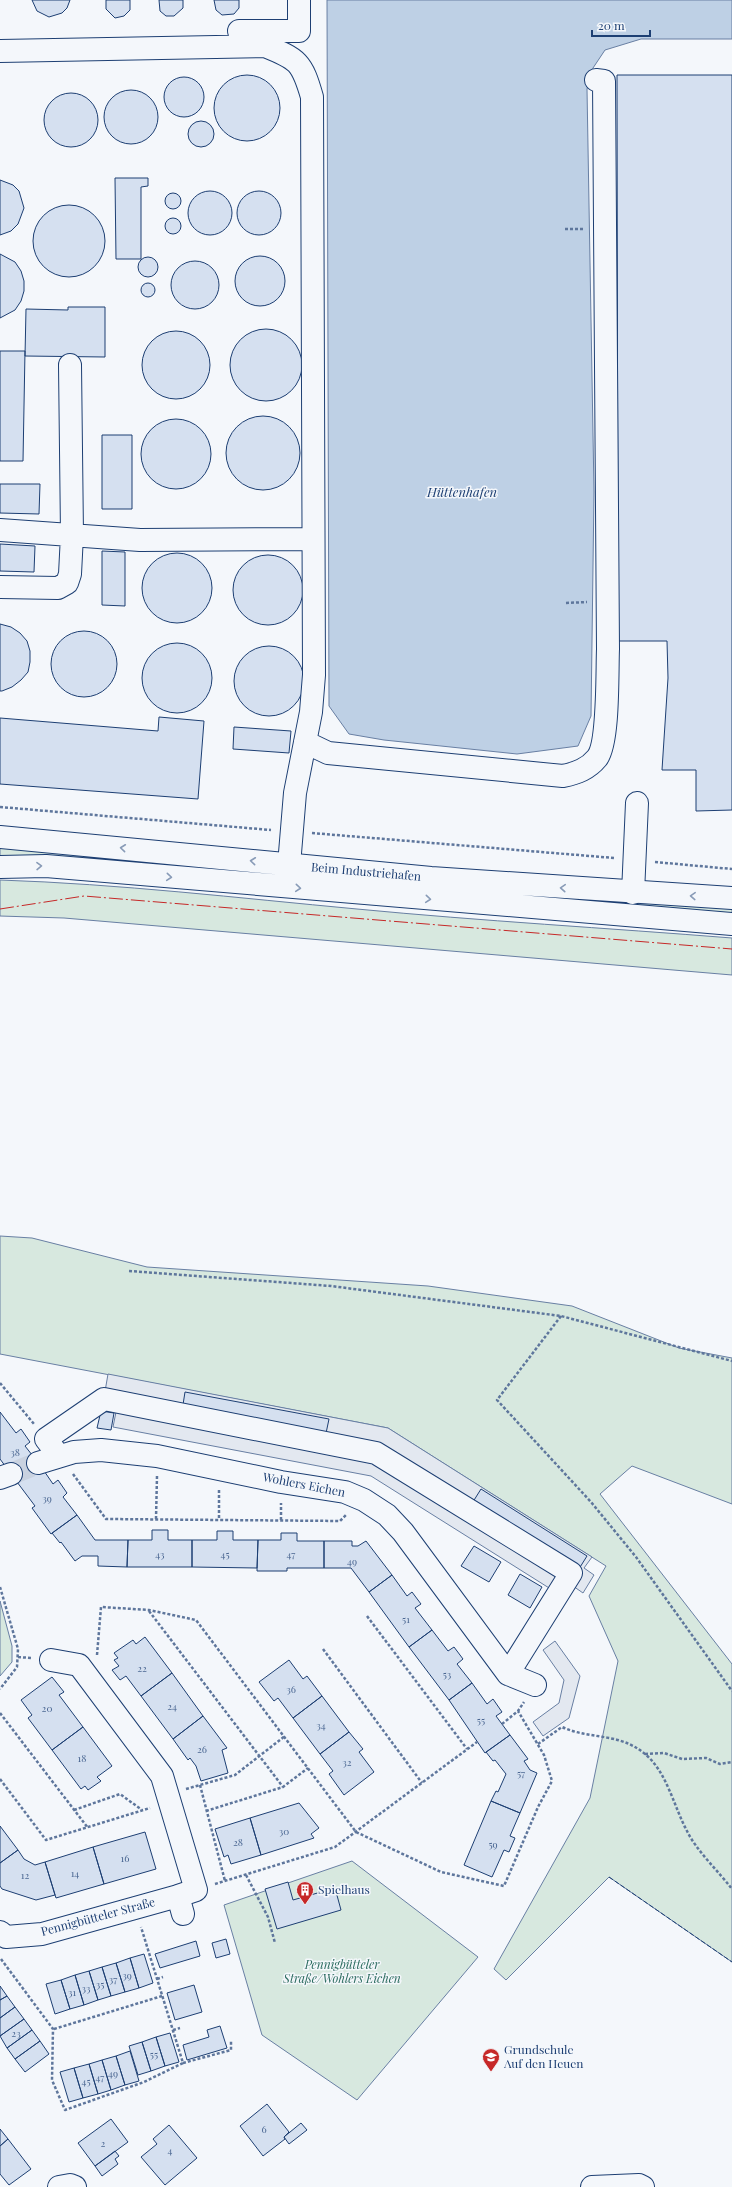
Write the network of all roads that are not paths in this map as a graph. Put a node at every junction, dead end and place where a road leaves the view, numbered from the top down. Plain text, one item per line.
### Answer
1 (299, 0) edge
2 (0, 35) edge
3 (0, 51) edge
4 (596, 80) dead end
5 (70, 365) dead end
6 (0, 530) edge
7 (72, 535) junction
8 (313, 539) junction
9 (0, 588) edge
10 (305, 742) junction
11 (637, 803) dead end
12 (0, 837) edge
13 (290, 865) junction
14 (0, 867) edge
15 (633, 893) junction
16 (732, 898) edge
17 (732, 924) edge
18 (59, 1456) junction
19 (38, 1464) tunnel mouth
20 (51, 1660) dead end
21 (508, 1674) junction
22 (535, 1684) dead end
23 (0, 1932) edge
24 (59, 2187) edge
25 (75, 2187) edge
26 (592, 2187) edge
27 (643, 2187) edge

1 - 2 main road
3 - 8 main road
4 - 10 main road
5 - 7 main road
6 - 7 main road
7 - 8 main road
7 - 9 main road
8 - 10 main road
10 - 13 main road
11 - 15 main road
13 -> 12 main road, Beim Industriehafen
15 -> 13 main road, Beim Industriehafen
14 -> 17 main road, Beim Industriehafen
16 -> 15 main road, Beim Industriehafen
18 - 19 main road, Wohlers Eichen
18 - 21 main road, Wohlers Eichen
18 - 21 main road
20 - 23 main road, Pennigbütteler Straße
21 - 22 main road
24 - 25 main road
26 - 27 main road

